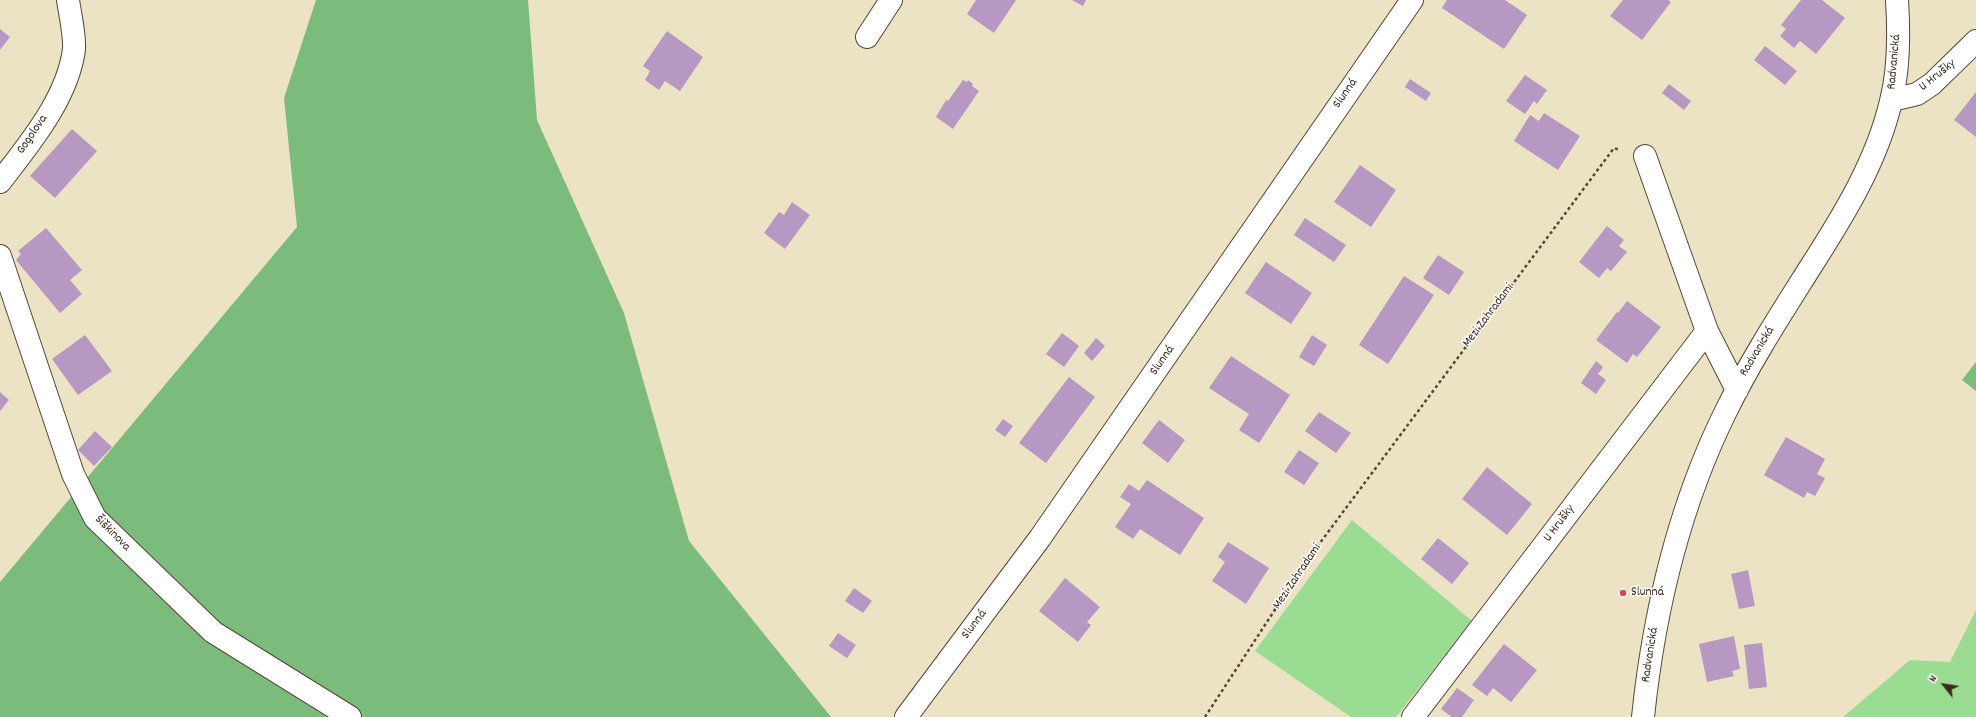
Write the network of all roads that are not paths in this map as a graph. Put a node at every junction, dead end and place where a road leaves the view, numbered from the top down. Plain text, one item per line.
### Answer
1 (68, 0) edge
2 (891, 0) edge
3 (1412, 0) edge
4 (1897, 0) edge
5 (867, 37) dead end
6 (1976, 41) edge
7 (1892, 100) junction
8 (1645, 156) road end
9 (0, 182) edge
10 (0, 256) edge
11 (1707, 331) junction
12 (1737, 390) junction
13 (350, 717) edge
14 (906, 717) edge
15 (1414, 717) edge
16 (1643, 717) edge

1 - 9 street, Gogolova
2 - 5 street
3 - 14 street, Slunná
4 - 7 street, Radvanická
6 - 7 street, U Hrušky
7 - 12 street, Radvanická
8 - 11 street
10 - 13 street, Šiškinova
11 - 12 street
11 - 15 street, U Hrušky
12 - 16 street, Radvanická

